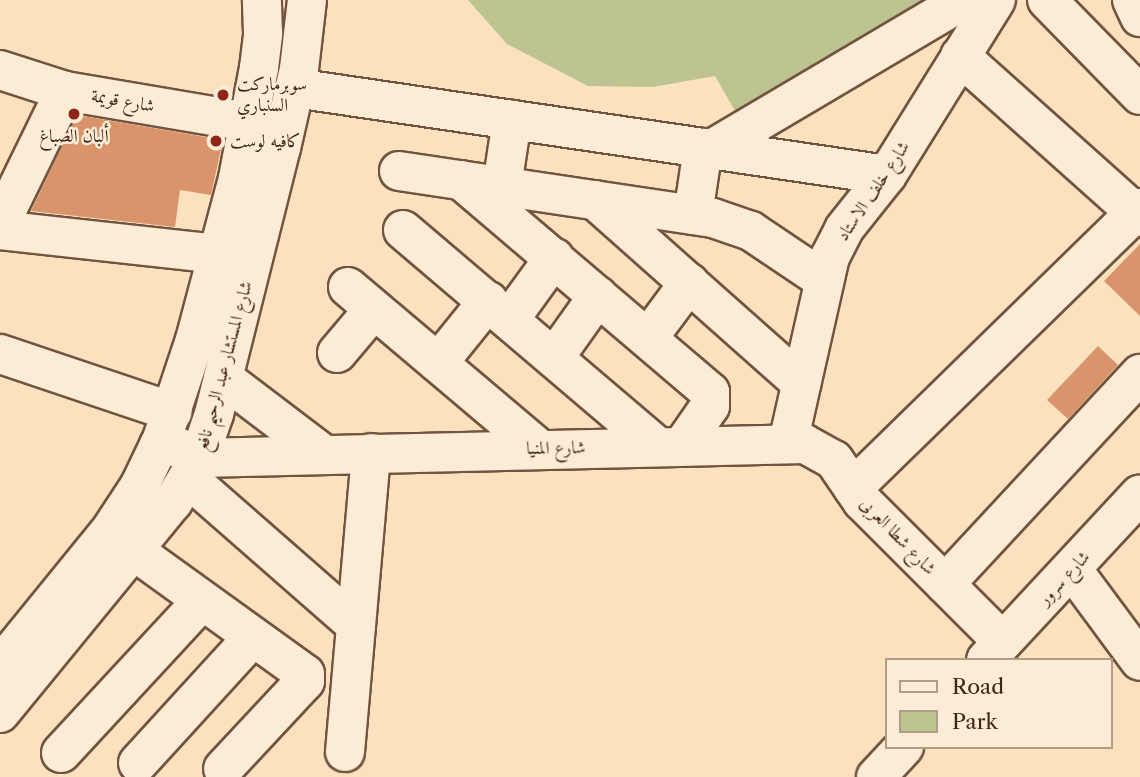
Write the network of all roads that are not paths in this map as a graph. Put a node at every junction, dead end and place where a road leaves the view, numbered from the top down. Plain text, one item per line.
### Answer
1 (262, 0) edge
2 (307, 0) edge
3 (964, 0) edge
4 (996, 0) edge
5 (1047, 0) edge
6 (960, 56) junction
7 (0, 70) edge
8 (295, 88) junction
9 (65, 91) junction
10 (1140, 95) edge
11 (512, 120) junction
12 (249, 122) junction
13 (708, 149) junction
14 (399, 171) dead end
15 (887, 175) junction
16 (461, 180) junction
17 (502, 186) junction
18 (595, 200) junction
19 (1138, 213) edge
20 (693, 215) junction
21 (0, 227) edge
22 (403, 230) dead end
23 (219, 254) junction
24 (554, 258) junction
25 (824, 280) junction
26 (689, 283) junction
27 (598, 296) junction
28 (499, 311) junction
29 (648, 338) junction
30 (337, 353) dead end
31 (0, 354) edge
32 (554, 358) junction
33 (438, 363) junction
34 (1140, 374) edge
35 (801, 383) junction
36 (219, 396) junction
37 (169, 421) junction
38 (788, 443) junction
39 (670, 446) junction
40 (540, 449) junction
41 (371, 453) junction
42 (323, 454) junction
43 (194, 468) junction
44 (853, 488) junction
45 (1140, 494) edge
46 (133, 550) junction
47 (1072, 569) junction
48 (945, 584) junction
49 (201, 602) junction
50 (356, 625) junction
51 (251, 638) junction
52 (995, 651) edge
53 (1140, 661) edge
54 (0, 666) edge
55 (0, 712) edge
56 (902, 749) edge
57 (345, 752) dead end
58 (61, 753) dead end
59 (138, 763) dead end
60 (223, 769) dead end
61 (876, 777) edge

1 - 12 street, شارع المستشار عبد الرحيم نافع
2 - 8 street, شارع المستشار عبد الرحيم نافع
3 - 13 street
4 - 6 street, شارع خلف الاستاد
5 - 10 street
6 - 15 street, شارع خلف الاستاد
6 - 19 street
7 - 9 street, شارع قويمة
8 - 11 street
8 - 36 street, شارع المستشار عبد الرحيم نافع
9 - 12 street, شارع قويمة
9 - 21 street
11 - 13 street
11 - 17 street
12 - 23 street, شارع المستشار عبد الرحيم نافع
13 - 15 street
13 - 20 street
14 - 16 street
15 - 25 street, شارع خلف الاستاد
16 - 17 street
16 - 24 street
17 - 18 street
18 - 20 street
18 - 26 street
19 - 44 street
20 - 25 street
21 - 23 street
22 - 28 street
23 - 37 street, شارع المستشار عبد الرحيم نافع
24 - 27 street
24 - 28 street
25 - 35 street, شارع خلف الاستاد
26 - 29 street
26 - 35 street
27 - 29 street
27 - 32 street
28 - 32 street
28 - 33 street
29 - 39 street
30 - 33 street
31 - 37 street
32 - 39 street
33 - 40 street
34 - 48 street
35 - 38 street, شارع خلف الاستاد
36 - 37 street
36 - 42 street
36 - 43 street, شارع المستشار عبد الرحيم نافع
37 - 43 street
37 - 54 street, شارع المستشار عبد الرحيم نافع
38 - 39 street, شارع المنيا
38 - 44 street, شارع شطا العربى
39 - 40 street, شارع المنيا
40 - 41 street, شارع المنيا
41 - 42 street, شارع المنيا
41 - 50 street
42 - 43 street, شارع المنيا
43 - 46 street, شارع المستشار عبد الرحيم نافع
43 - 50 street
44 - 48 street, شارع شطا العربى
45 - 47 street, شارع سرور
46 - 49 street
46 - 55 street, شارع المستشار عبد الرحيم نافع
47 - 52 street, شارع سرور
47 - 53 street
48 - 52 street, شارع شطا العربى
49 - 51 street
49 - 58 street
50 - 57 street
51 - 59 street
51 - 60 street
56 - 61 street

